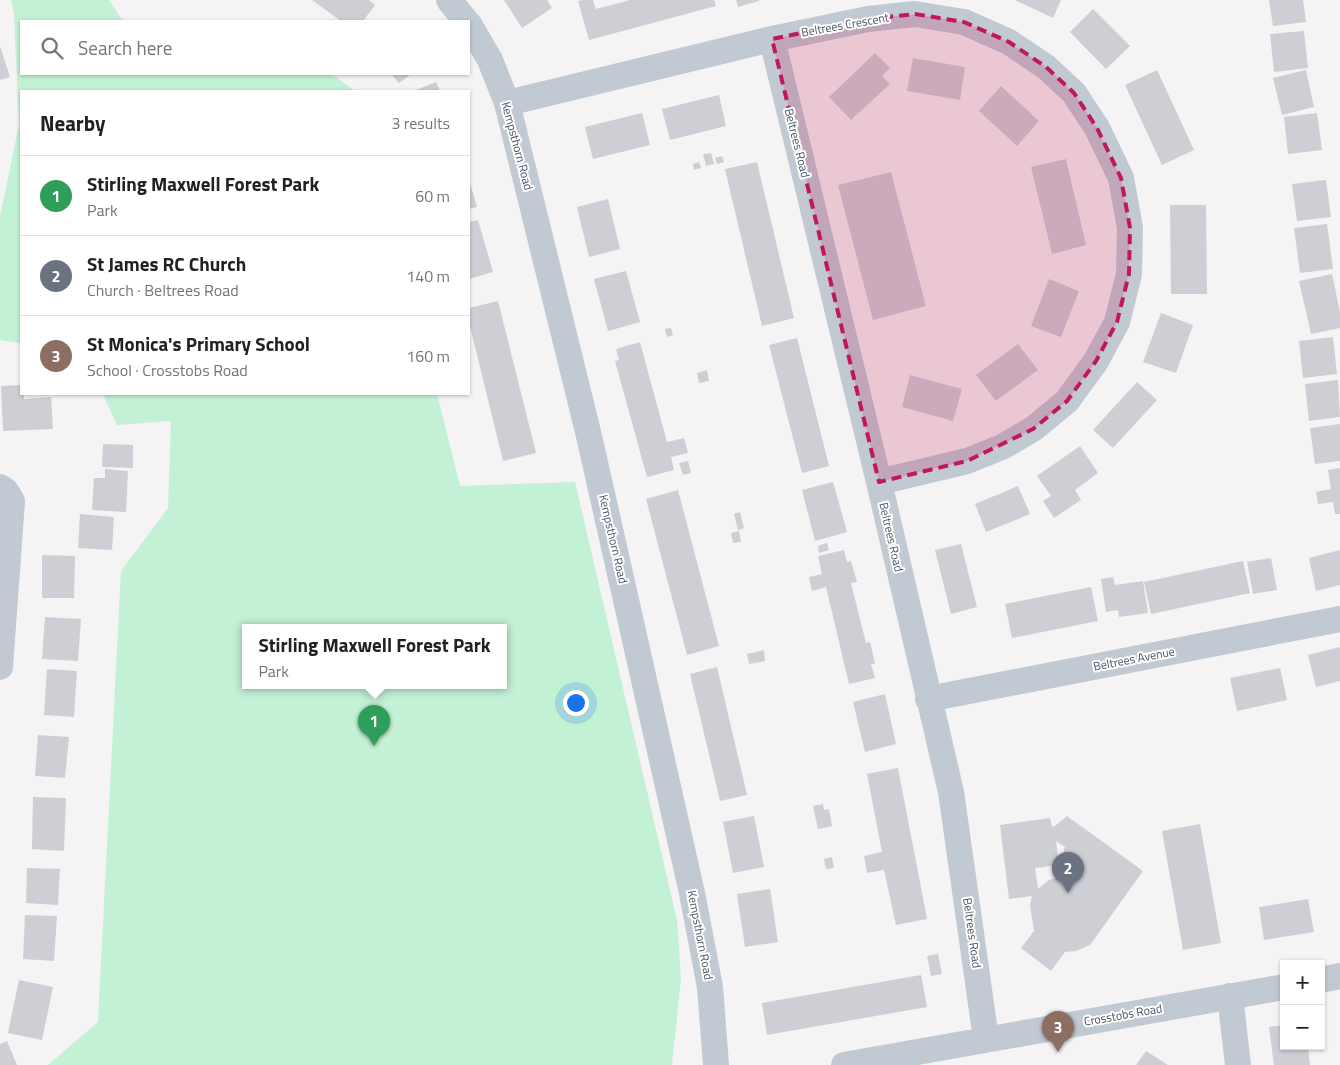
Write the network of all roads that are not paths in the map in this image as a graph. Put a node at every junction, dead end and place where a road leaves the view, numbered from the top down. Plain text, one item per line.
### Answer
1 (449, 0) edge
2 (465, 20) edge
3 (470, 26) edge
4 (772, 39) junction
5 (507, 103) junction
6 (879, 482) junction
7 (0, 486) edge
8 (1340, 619) edge
9 (0, 667) edge
10 (928, 698) junction
11 (1340, 976) edge
12 (1325, 979) edge
13 (1280, 988) edge
14 (1230, 996) junction
15 (986, 1039) junction
16 (716, 1065) edge
17 (844, 1065) edge
18 (1238, 1065) edge

1 - 2 street
3 - 5 street, Kempsthorn Road
4 - 5 street, Beltrees Crescent
4 - 6 street, Beltrees Road
4 - 6 street, Beltrees Crescent
5 - 16 street, Kempsthorn Road
6 - 10 street, Beltrees Road
7 - 9 street
8 - 10 street, Beltrees Avenue
10 - 15 street, Beltrees Road
11 - 12 street
13 - 14 street, Crosstobs Road
14 - 15 street, Crosstobs Road
14 - 18 street
15 - 17 street, Crosstobs Road

